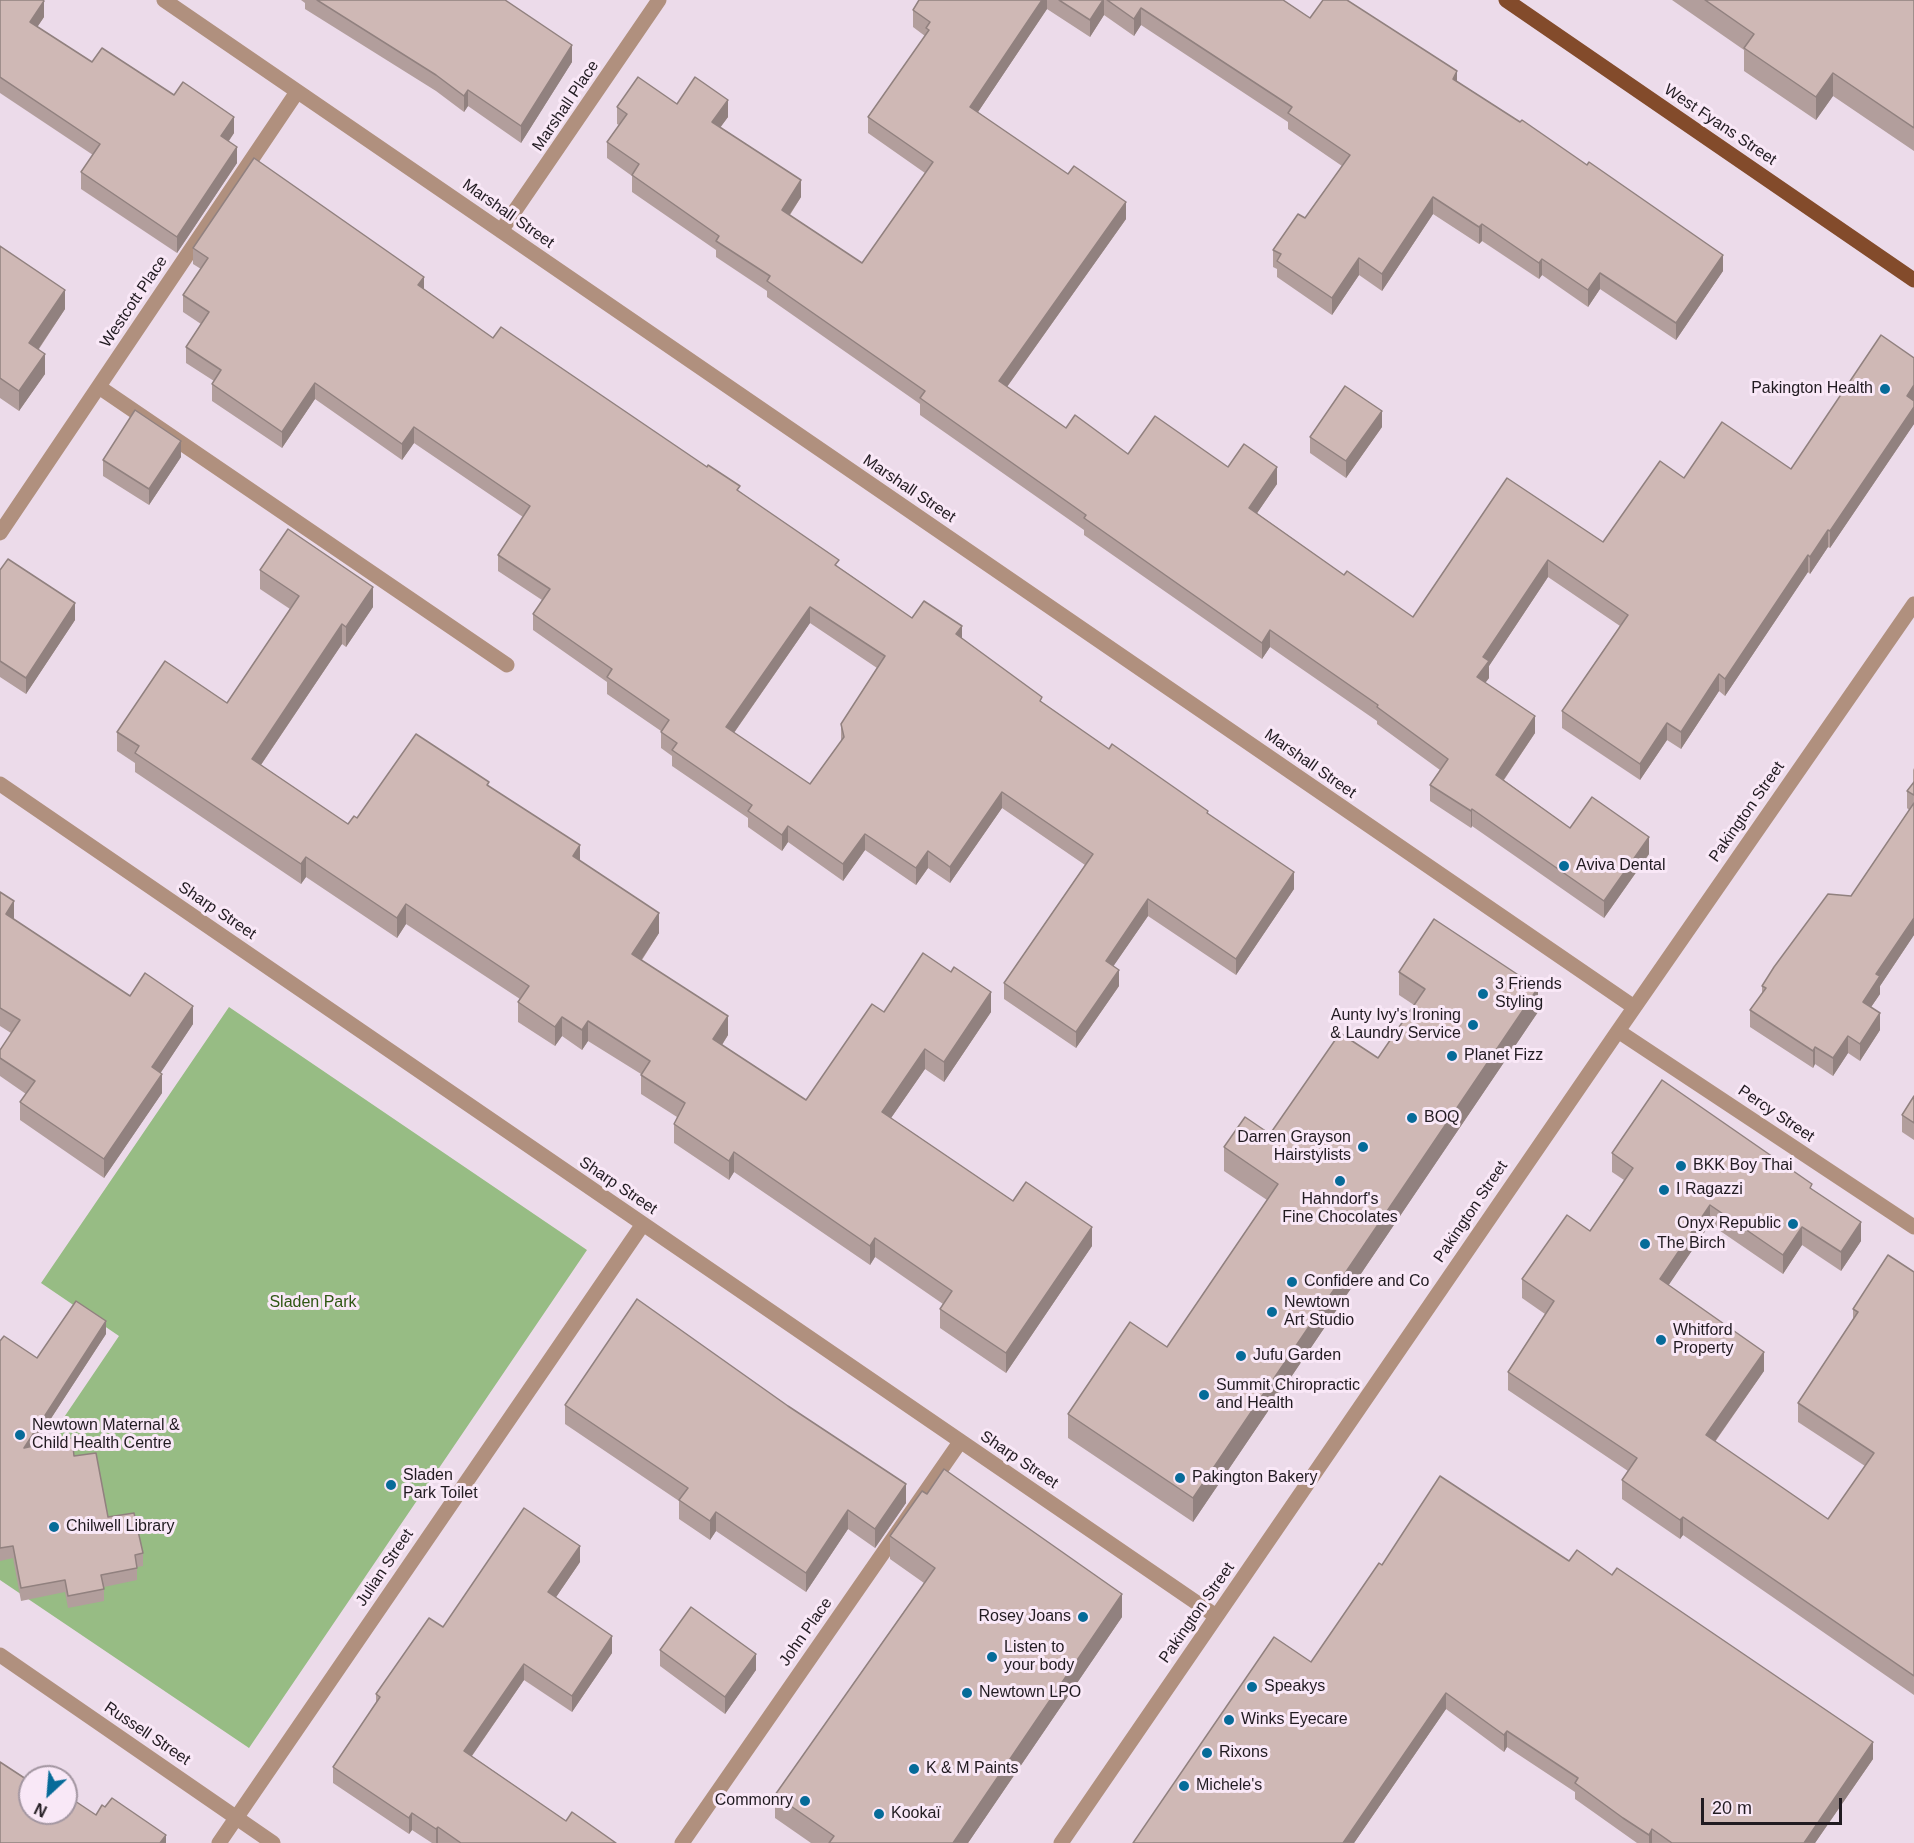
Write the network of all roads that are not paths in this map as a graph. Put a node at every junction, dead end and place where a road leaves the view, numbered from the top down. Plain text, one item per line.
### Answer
1 (164, 0) edge
2 (660, 0) edge
3 (1506, 0) edge
4 (297, 92) junction
5 (501, 231) junction
6 (1914, 280) edge
7 (99, 387) junction
8 (0, 533) edge
9 (1914, 604) edge
10 (507, 665) dead end
11 (0, 784) edge
12 (1634, 1007) junction
13 (1618, 1030) junction
14 (643, 1224) junction
15 (1914, 1227) edge
16 (960, 1442) junction
17 (1216, 1616) junction
18 (0, 1654) edge
19 (236, 1817) junction
20 (219, 1843) edge
21 (273, 1843) edge
22 (682, 1843) edge
23 (1061, 1843) edge

1 - 4 street, Marshall Street
2 - 5 street, Marshall Place
3 - 6 main road, West Fyans Street
4 - 5 street, Marshall Street
4 - 7 street, Westcott Place
5 - 12 street, Marshall Street
7 - 8 street, Westcott Place
7 - 10 street
9 - 12 street, Pakington Street
11 - 14 street, Sharp Street
12 - 13 street, Pakington Street
13 - 15 street, Percy Street
13 - 17 street, Pakington Street
14 - 16 street, Sharp Street
14 - 19 street, Julian Street
16 - 17 street, Sharp Street
16 - 22 street, John Place
17 - 23 street, Pakington Street
18 - 19 street, Russell Street
19 - 20 street, Julian Street
19 - 21 street, Russell Street

